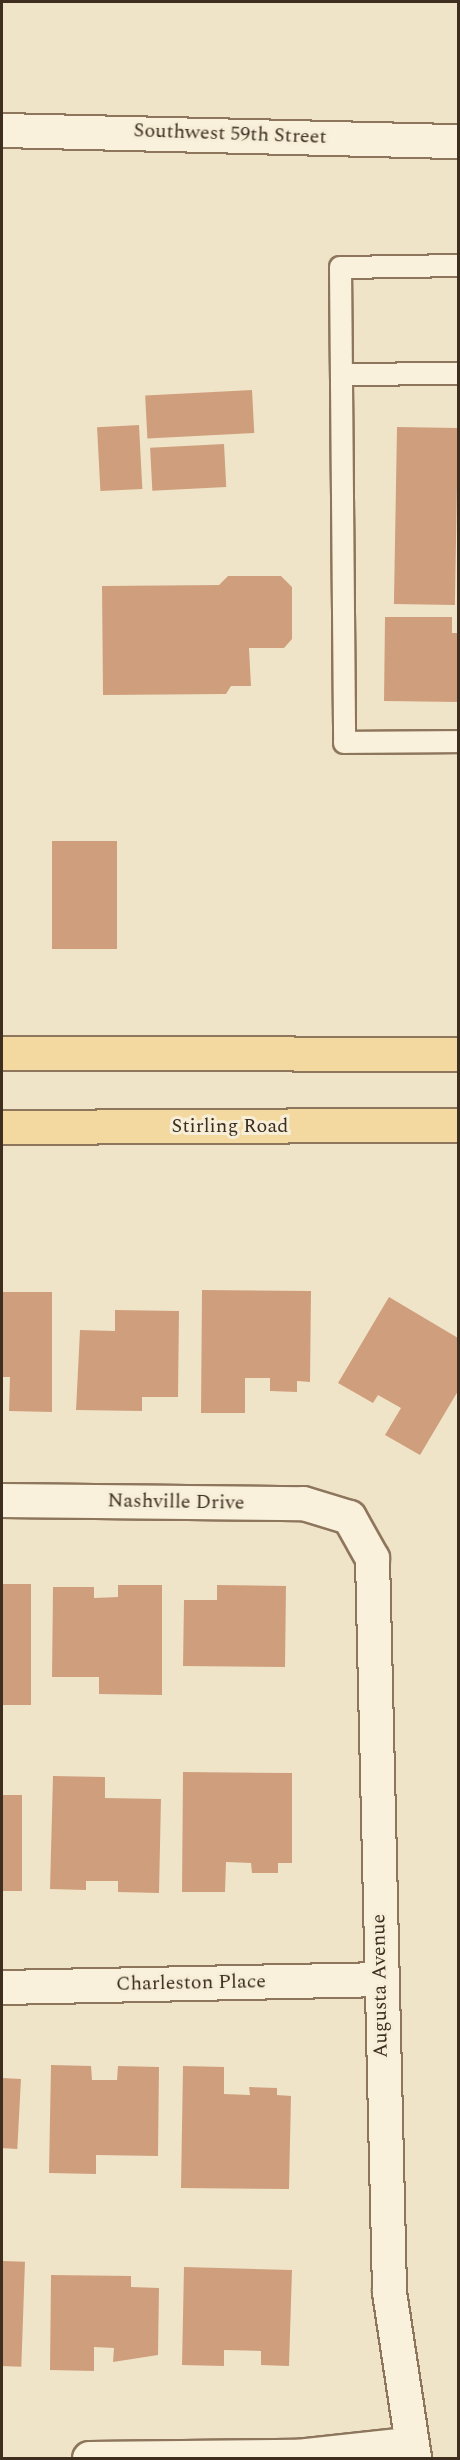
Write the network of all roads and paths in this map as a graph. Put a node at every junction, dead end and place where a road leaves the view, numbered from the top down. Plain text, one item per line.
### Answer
1 (2, 130) edge
2 (459, 141) edge
3 (459, 265) edge
4 (459, 373) edge
5 (341, 374) junction
6 (459, 741) edge
7 (2, 1053) edge
8 (459, 1054) edge
9 (459, 1125) edge
10 (2, 1127) edge
11 (2, 1500) edge
12 (349, 1517) joint
13 (380, 1979) junction
14 (2, 1987) edge
15 (410, 2451) edge
16 (89, 2458) edge

1 - 2 street, Southwest 59th Street
3 - 5 lane
4 - 5 lane
5 - 6 lane
7 - 8 main road
9 - 10 main road, Stirling Road
11 - 12 street, Nashville Drive
12 - 13 street, Augusta Avenue
13 - 14 street, Charleston Place
13 - 15 street, Augusta Avenue
15 - 16 street

